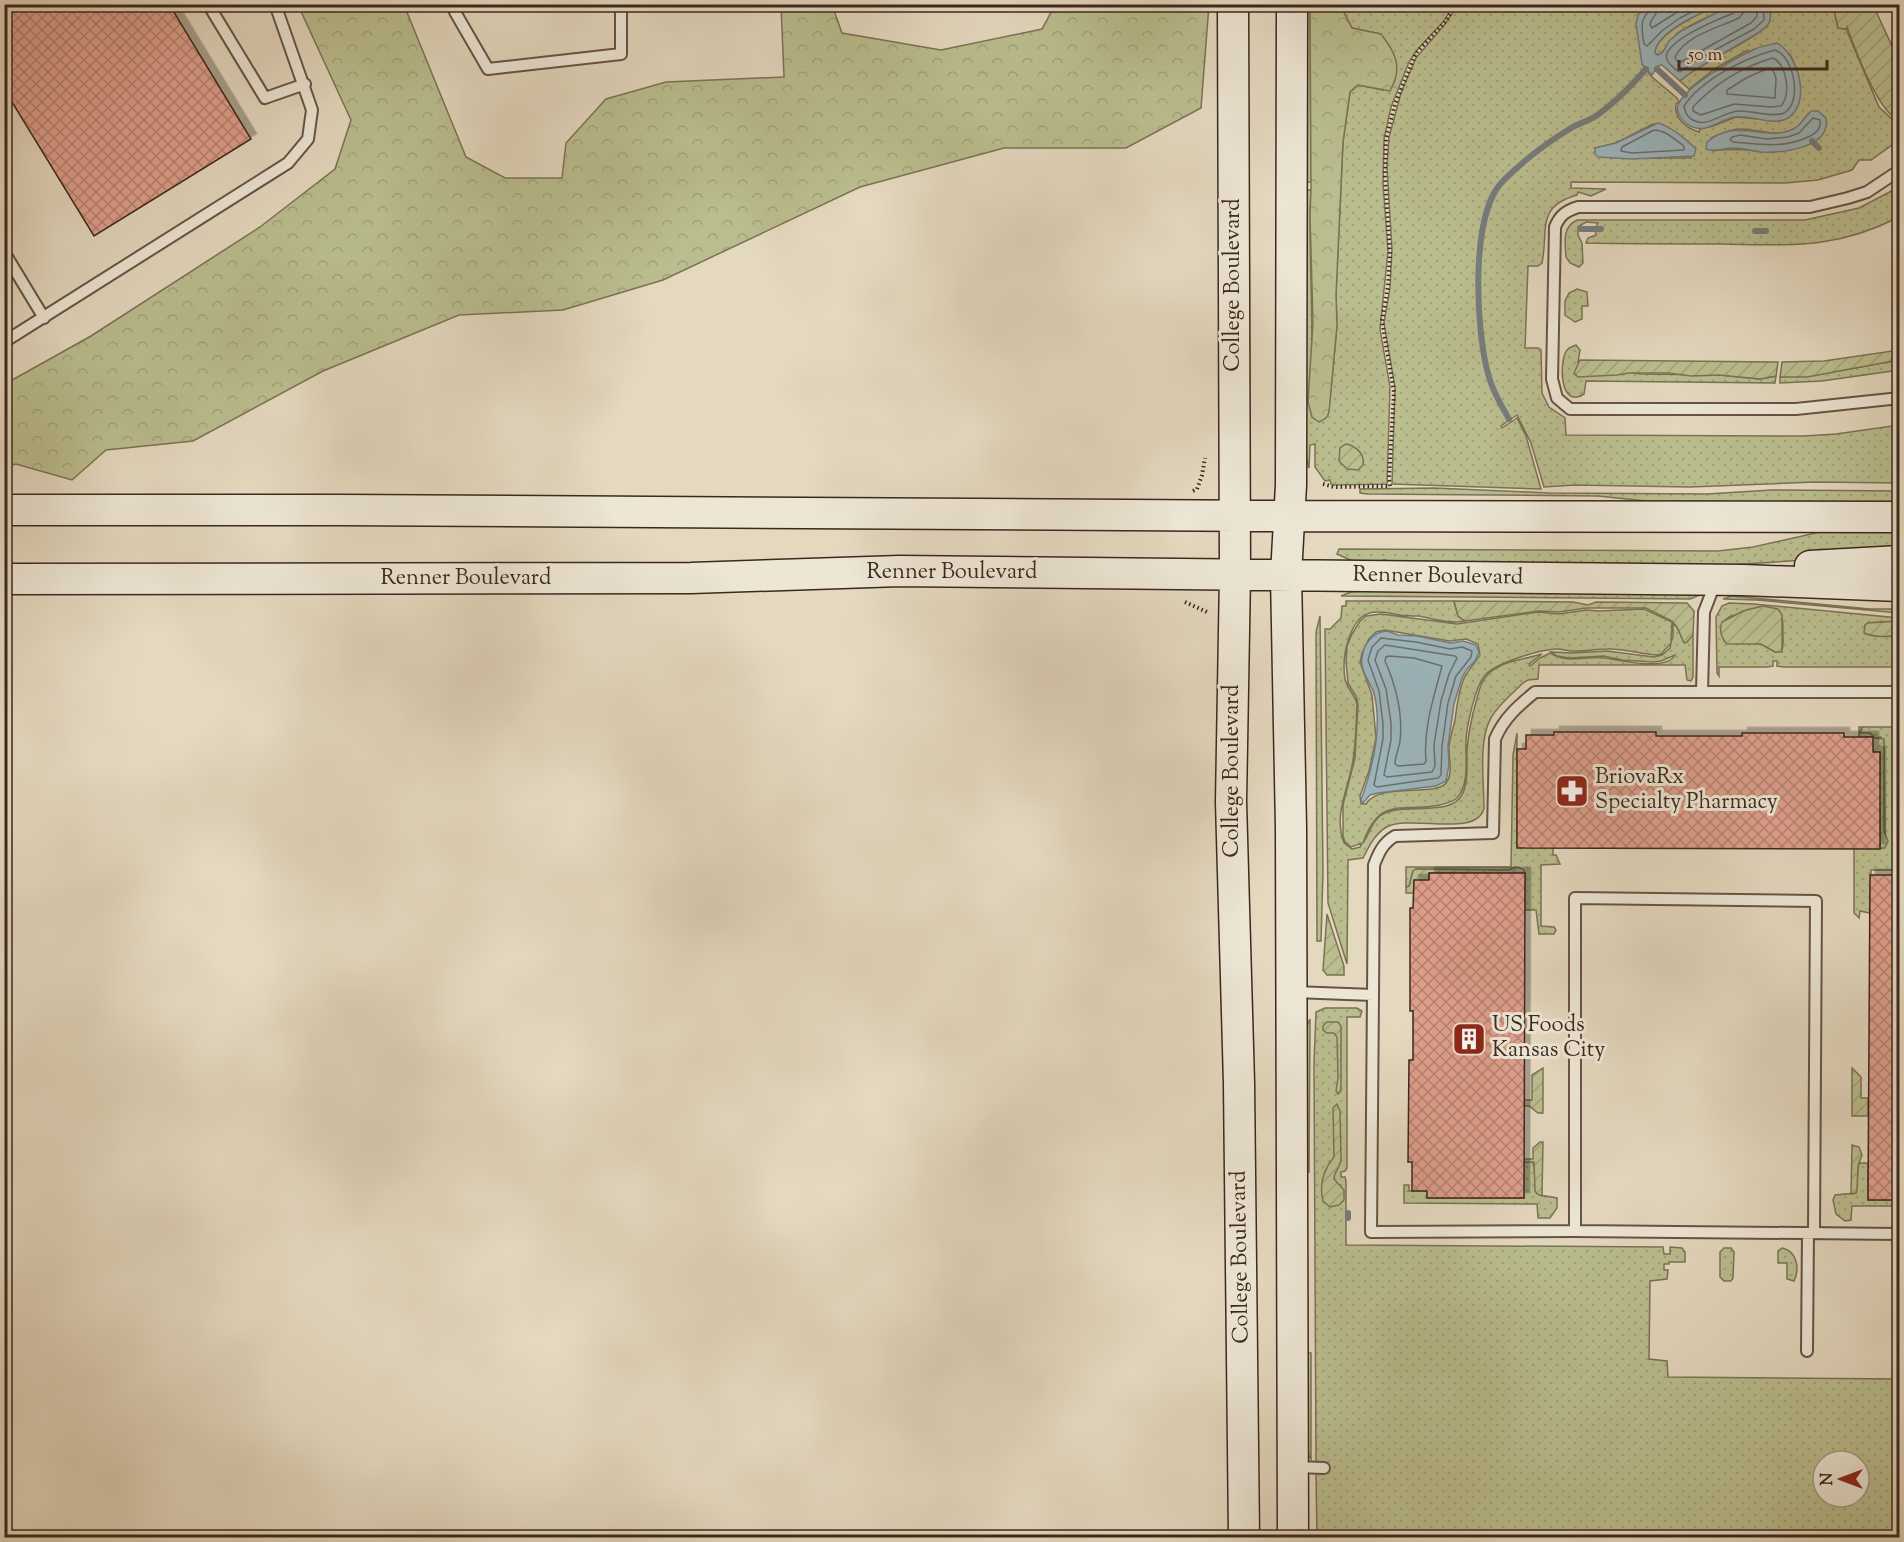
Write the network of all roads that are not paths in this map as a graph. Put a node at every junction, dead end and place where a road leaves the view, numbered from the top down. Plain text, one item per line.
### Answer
1 (208, 4) edge
2 (275, 4) edge
3 (454, 4) edge
4 (621, 4) edge
5 (1233, 4) edge
6 (1292, 4) edge
7 (304, 84) junction
8 (1899, 170) edge
9 (4, 252) edge
10 (44, 318) junction
11 (4, 342) edge
12 (1899, 398) edge
13 (4, 510) edge
14 (1234, 516) junction
15 (1289, 516) junction
16 (1899, 517) edge
17 (1899, 561) edge
18 (1235, 574) junction
19 (1286, 576) junction
20 (4, 579) edge
21 (1730, 580) junction
22 (1899, 586) edge
23 (1702, 692) junction
24 (1899, 692) edge
25 (1290, 992) junction
26 (1373, 995) junction
27 (1575, 1231) junction
28 (1811, 1233) junction
29 (1899, 1234) edge
30 (1807, 1351) dead end
31 (1293, 1467) junction
32 (1324, 1468) dead end
33 (1244, 1538) edge
34 (1293, 1538) edge

1 - 7 lane
2 - 7 lane
3 - 4 lane
5 - 14 main road, College Boulevard
6 - 15 main road
7 - 10 lane
8 - 12 lane
9 - 10 lane
10 - 11 lane
13 - 14 main road
14 - 15 main road
14 - 18 main road, College Boulevard
15 - 16 main road
15 - 19 main road
17 - 21 main road
18 - 19 main road, Renner Boulevard
18 - 20 main road, Renner Boulevard
18 - 33 main road, College Boulevard
19 - 21 main road, Renner Boulevard
19 - 25 main road
21 - 22 main road, Renner Boulevard
21 - 23 lane
23 - 24 lane
23 - 26 lane
25 - 26 lane
25 - 31 main road
26 - 27 lane
27 - 28 lane
27 - 28 lane
28 - 29 lane
28 - 30 lane
31 - 32 lane
31 - 34 main road

